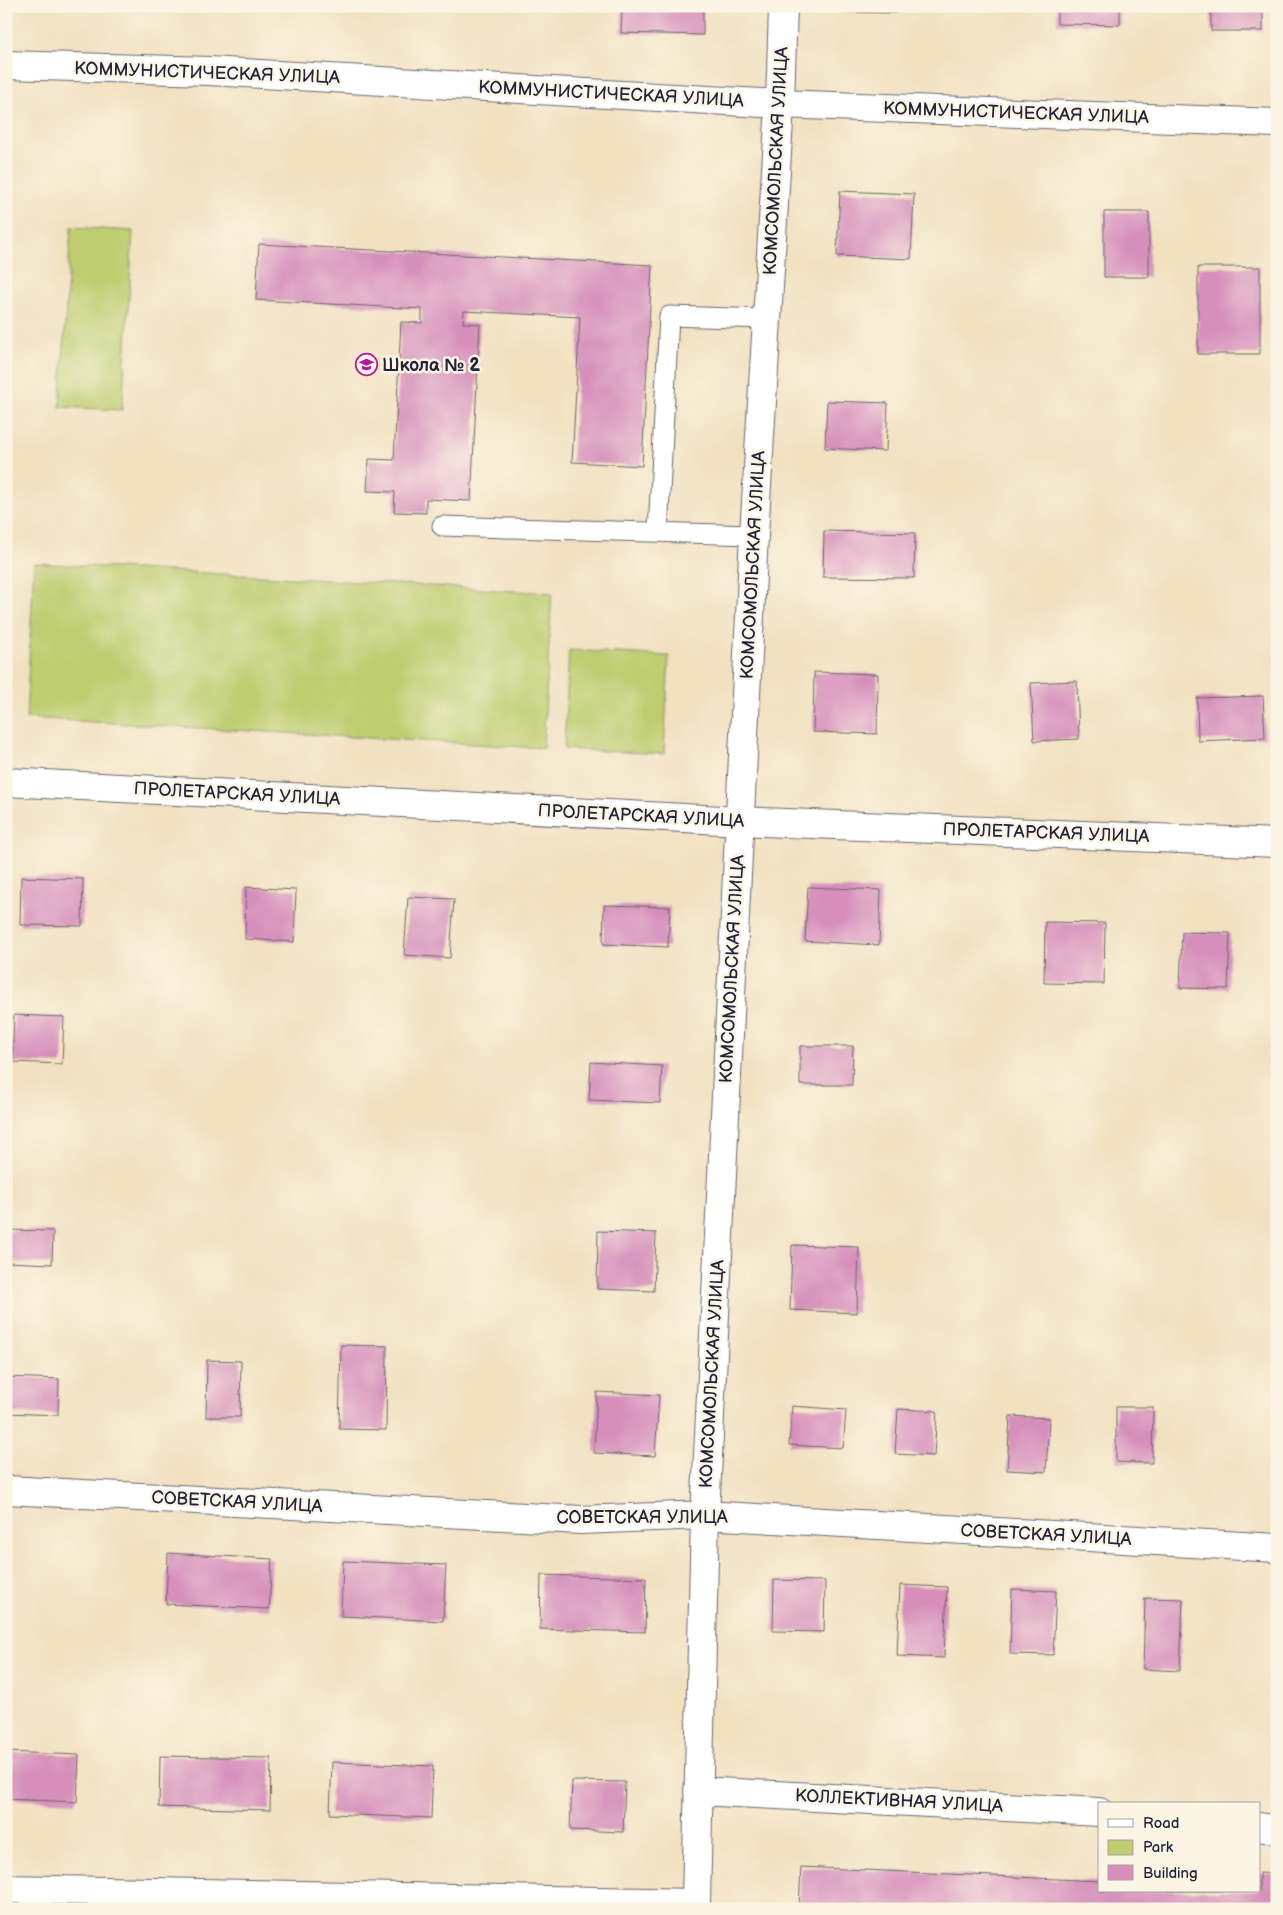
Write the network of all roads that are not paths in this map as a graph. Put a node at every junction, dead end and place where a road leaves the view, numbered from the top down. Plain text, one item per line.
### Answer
1 (783, 6) edge
2 (6, 65) edge
3 (780, 104) junction
4 (1277, 123) edge
5 (767, 319) junction
6 (442, 526) dead end
7 (658, 532) junction
8 (754, 535) junction
9 (6, 782) edge
10 (740, 821) junction
11 (1277, 843) edge
12 (6, 1490) edge
13 (705, 1514) junction
14 (1277, 1548) edge
15 (698, 1791) junction
16 (1098, 1812) edge
17 (1260, 1827) edge
18 (1277, 1830) edge
19 (6, 1889) edge

1 - 3 street, КОМСОМОЛЬСКАЯ УЛИЦА
2 - 3 street, КОММУНИСТИЧЕСКАЯ УЛИЦА
3 - 4 street, КОММУНИСТИЧЕСКАЯ УЛИЦА
3 - 5 street, КОМСОМОЛЬСКАЯ УЛИЦА
5 - 7 lane
5 - 8 street, КОМСОМОЛЬСКАЯ УЛИЦА
6 - 7 lane
7 - 8 lane
8 - 10 street, КОМСОМОЛЬСКАЯ УЛИЦА
9 - 10 street, ПРОЛЕТАРСКАЯ УЛИЦА
10 - 11 street, ПРОЛЕТАРСКАЯ УЛИЦА
10 - 13 street, КОМСОМОЛЬСКАЯ УЛИЦА
12 - 13 street, СОВЕТСКАЯ УЛИЦА
13 - 14 street, СОВЕТСКАЯ УЛИЦА
13 - 15 street, КОМСОМОЛЬСКАЯ УЛИЦА
15 - 16 street, КОЛЛЕКТИВНАЯ УЛИЦА
15 - 19 street, КОМСОМОЛЬСКАЯ УЛИЦА
17 - 18 street

